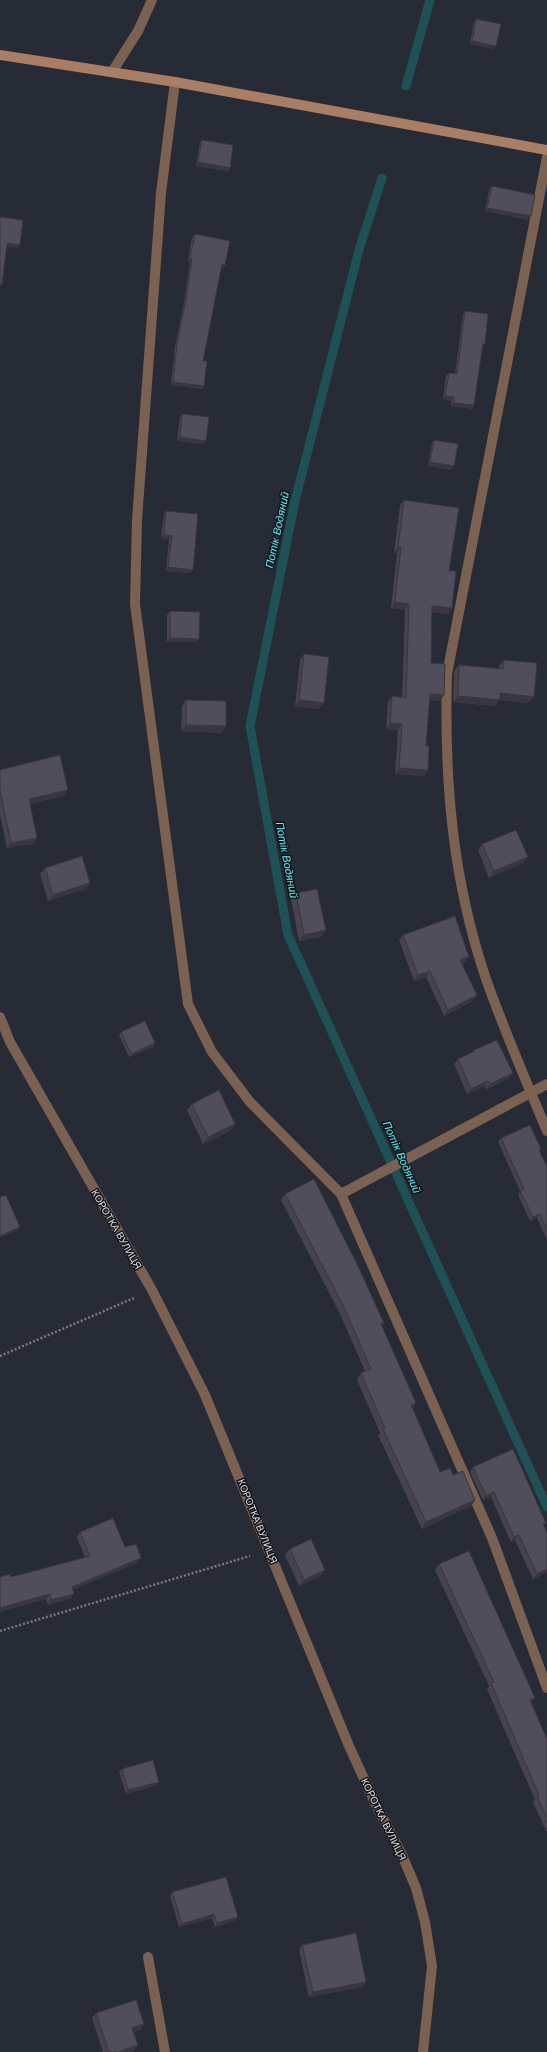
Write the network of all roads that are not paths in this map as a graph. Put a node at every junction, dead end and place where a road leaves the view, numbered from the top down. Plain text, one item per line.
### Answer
1 (152, 0) edge
2 (0, 55) edge
3 (112, 72) junction
4 (174, 82) junction
5 (547, 150) edge
6 (547, 157) edge
7 (0, 1017) edge
8 (547, 1084) edge
9 (532, 1093) junction
10 (547, 1131) edge
11 (341, 1194) junction
12 (547, 1688) edge
13 (148, 1957) dead end
14 (165, 2052) edge
15 (423, 2052) edge

1 - 3 street
2 - 3 street
3 - 4 street
4 - 5 street
4 - 11 street
6 - 9 street
7 - 15 street, КОРОТКА ВУЛИЦЯ
8 - 9 street
9 - 10 street
9 - 11 street
11 - 12 street
13 - 14 street

